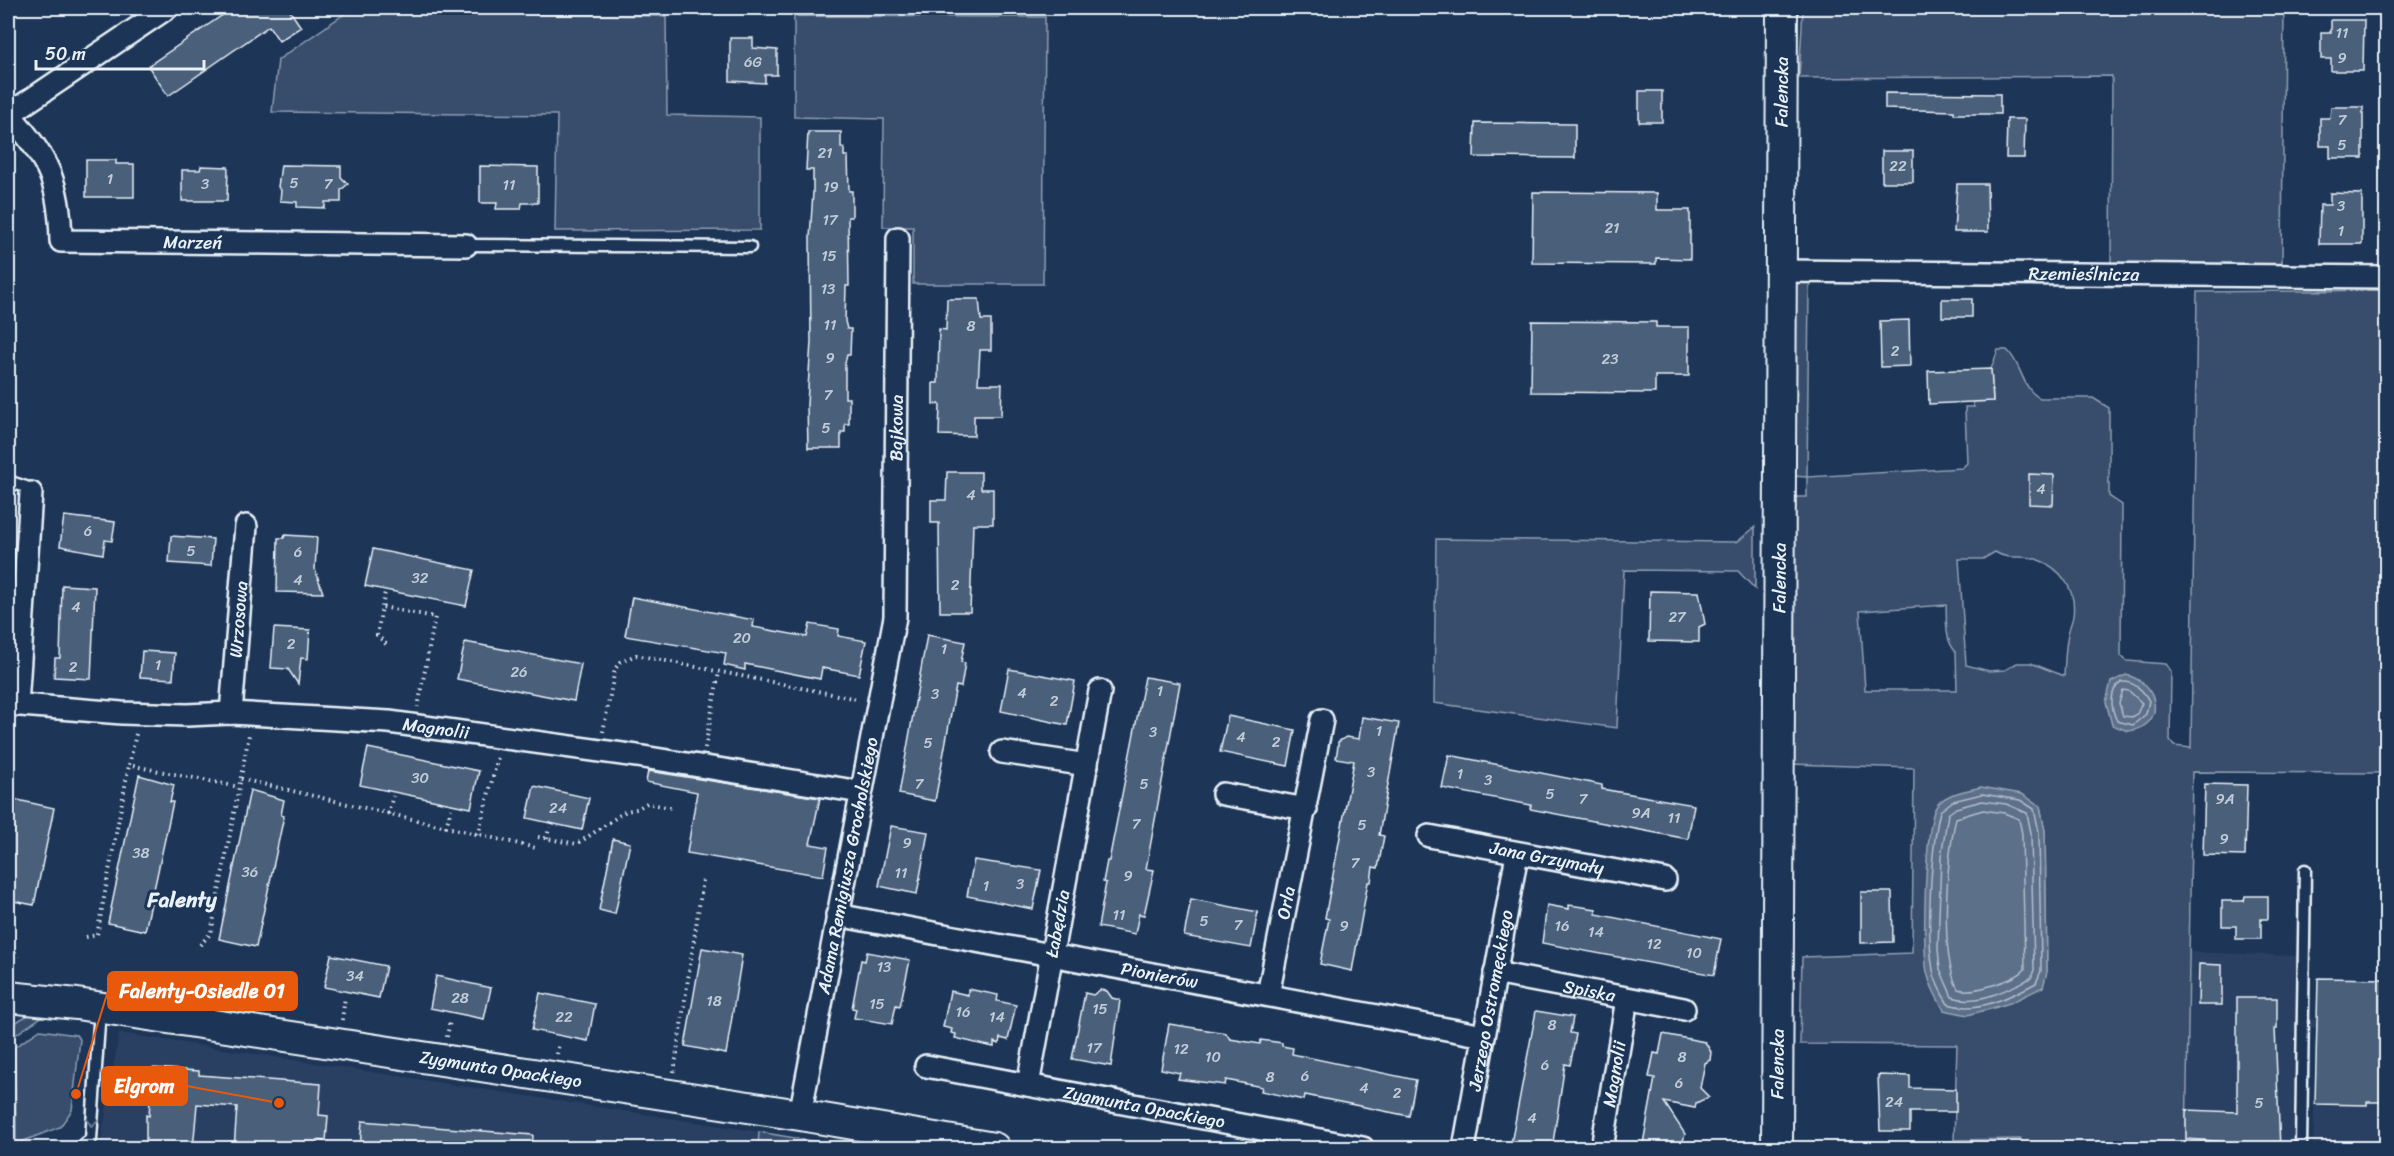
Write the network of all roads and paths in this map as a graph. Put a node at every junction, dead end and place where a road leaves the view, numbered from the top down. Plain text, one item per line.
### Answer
1 (166, 8) edge
2 (1782, 8) edge
3 (8, 114) edge
4 (898, 238) dead end
5 (466, 245) joint
6 (750, 247) dead end
7 (1781, 271) junction
8 (2386, 277) edge
9 (8, 481) edge
10 (31, 493) joint
11 (246, 526) dead end
12 (385, 592) dead end
13 (382, 607) junction
14 (895, 617) joint
15 (386, 644) dead end
16 (719, 672) junction
17 (1100, 691) dead end
18 (880, 703) junction
19 (12, 705) edge
20 (140, 713) junction
21 (231, 713) junction
22 (254, 714) junction
23 (1322, 720) dead end
24 (414, 725) junction
25 (503, 738) junction
26 (590, 749) junction
27 (1002, 752) dead end
28 (129, 765) junction
29 (1087, 765) junction
30 (701, 766) junction
31 (241, 779) junction
32 (239, 788) junction
33 (861, 792) junction
34 (1223, 794) dead end
35 (393, 796) dead end
36 (671, 808) dead end
37 (1306, 809) junction
38 (451, 810) dead end
39 (388, 814) junction
40 (446, 827) junction
41 (549, 827) dead end
42 (478, 835) junction
43 (1429, 836) dead end
44 (538, 837) dead end
45 (547, 839) junction
46 (536, 848) dead end
47 (1517, 854) junction
48 (2305, 870) dead end
49 (703, 880) dead end
50 (1665, 880) dead end
51 (837, 915) junction
52 (86, 937) dead end
53 (8, 942) edge
54 (200, 945) dead end
55 (1052, 954) junction
56 (18, 957) dead end
57 (1495, 973) junction
58 (1268, 994) junction
59 (8, 997) edge
60 (345, 997) dead end
61 (1627, 999) junction
62 (100, 1008) junction
63 (1684, 1009) dead end
64 (341, 1023) dead end
65 (1484, 1036) junction
66 (926, 1066) dead end
67 (674, 1073) dead end
68 (1028, 1084) junction
69 (800, 1115) junction
70 (80, 1149) edge
71 (994, 1149) edge
72 (1363, 1149) edge
73 (1464, 1149) edge
74 (1602, 1149) edge
75 (1777, 1149) edge
76 (2301, 1149) edge

1 - 3 street
2 - 7 street, Falencka
3 - 5 street, Marzeń
4 - 14 street, Bajkowa
5 - 6 lane
7 - 8 street, Rzemieślnicza
7 - 75 street, Falencka
9 - 10 lane
10 - 19 street
11 - 21 street, Wrzosowa
12 - 13 path
13 - 15 path
13 - 24 path
14 - 18 street, Adama Remigiusza Grocholskiego
16 - 18 path
16 - 26 path
16 - 30 path
17 - 29 street, Łabędzia
18 - 33 street, Adama Remigiusza Grocholskiego
19 - 20 street, Magnolii
20 - 21 street, Magnolii
20 - 28 path
21 - 22 street, Magnolii
22 - 24 street, Magnolii
22 - 31 path
23 - 37 street, Orla
24 - 25 street, Magnolii
25 - 26 street, Magnolii
25 - 42 path
26 - 30 street, Magnolii
27 - 29 street
28 - 32 path
28 - 52 path
29 - 55 street, Łabędzia
30 - 33 street, Magnolii
31 - 32 path
31 - 39 path
32 - 54 path
33 - 51 street, Adama Remigiusza Grocholskiego
34 - 37 street
35 - 39 path
36 - 45 path
37 - 58 street, Orla
38 - 40 path
39 - 40 path
40 - 42 path
41 - 45 path
42 - 46 path
43 - 47 street, Jana Grzymały
44 - 45 path
47 - 50 street, Jana Grzymały
47 - 57 street, Jerzego Ostromęckiego
48 - 76 lane
49 - 67 path
51 - 55 street, Pionierów
51 - 69 street, Adama Remigiusza Grocholskiego
53 - 56 path
55 - 58 street, Pionierów
55 - 68 street, Łabędzia
57 - 61 street, Spiska
57 - 65 street, Jerzego Ostromęckiego
58 - 65 street, Pionierów
59 - 62 street, Zygmunta Opackiego
60 - 64 path
61 - 63 street, Spiska
61 - 74 street, Magnolii
62 - 69 street, Zygmunta Opackiego
62 -> 70 lane
65 - 73 street, Jerzego Ostromęckiego
66 - 68 street, Zygmunta Opackiego
68 - 72 street, Zygmunta Opackiego
69 - 71 street, Zygmunta Opackiego

